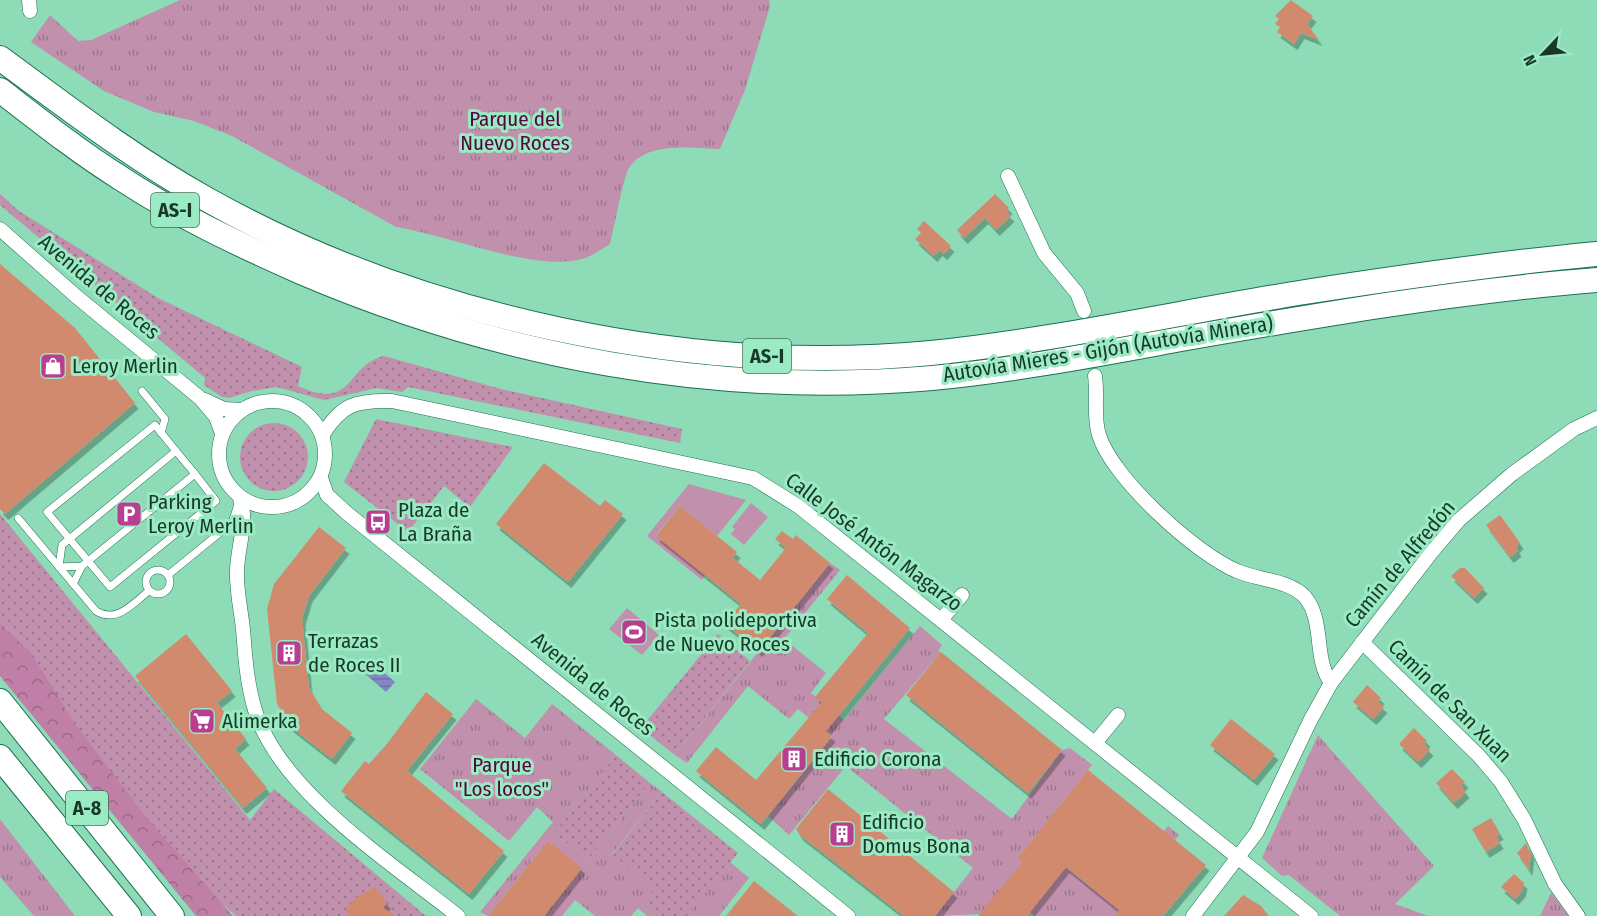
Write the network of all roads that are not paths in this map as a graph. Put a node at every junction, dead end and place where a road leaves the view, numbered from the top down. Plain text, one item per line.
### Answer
1 (0, 58) edge
2 (0, 91) edge
3 (1008, 176) dead end
4 (0, 229) edge
5 (1597, 254) edge
6 (1597, 280) edge
7 (1084, 311) dead end
8 (1095, 376) dead end
9 (142, 391) dead end
10 (200, 398) junction
11 (242, 410) junction
12 (1597, 418) edge
13 (162, 433) junction
14 (222, 434) junction
15 (322, 436) junction
16 (176, 452) junction
17 (195, 474) junction
18 (321, 478) junction
19 (240, 498) junction
20 (18, 518) dead end
21 (69, 538) junction
22 (85, 564) junction
23 (59, 567) junction
24 (168, 575) junction
25 (73, 584) junction
26 (149, 591) junction
27 (962, 595) dead end
28 (942, 620) junction
29 (1362, 642) junction
30 (1331, 683) junction
31 (0, 702) edge
32 (1118, 715) dead end
33 (1095, 743) junction
34 (0, 757) edge
35 (1239, 858) junction
36 (129, 916) edge
37 (172, 916) edge
38 (458, 916) edge
39 (848, 916) edge
40 (1193, 916) edge
41 (1311, 916) edge
42 (1578, 916) edge

1 - 5 highway, AS-I
2 - 6 highway, Autovía Mieres - Gijón (Autovía Minera) / AS-I
3 - 7 street
4 - 10 street, Avenida de Roces
8 - 30 street
9 - 13 lane
10 - 11 street, Avenida de Roces
10 - 14 street, Avenida de Roces
11 - 14 street
11 - 15 street
12 - 29 street, Camín de Alfredón
13 - 16 lane
13 - 21 lane
14 - 19 street
15 - 18 street
15 - 28 street, Calle José Antón Magarzo
16 - 17 lane
16 - 21 lane
17 - 22 lane
17 - 22 lane
18 - 19 street
18 - 39 street, Avenida de Roces
19 - 24 lane
19 - 38 street
20 - 23 lane
21 - 22 lane
21 - 23 lane
22 - 23 lane
22 - 25 lane
23 - 25 lane
24 - 26 lane
24 - 26 lane
25 - 26 lane
27 - 28 street
28 - 33 street, Calle José Antón Magarzo
29 - 30 street, Camín de Alfredón
29 - 42 street, Camín de San Xuan
30 - 35 street, Camín de Alfredón
31 - 37 highway, A-8
32 - 33 street
33 - 35 street, Calle José Antón Magarzo
34 - 36 highway, A-8
35 - 40 street, Camín de Alfredón
35 - 41 street, Calle José Antón Magarzo

